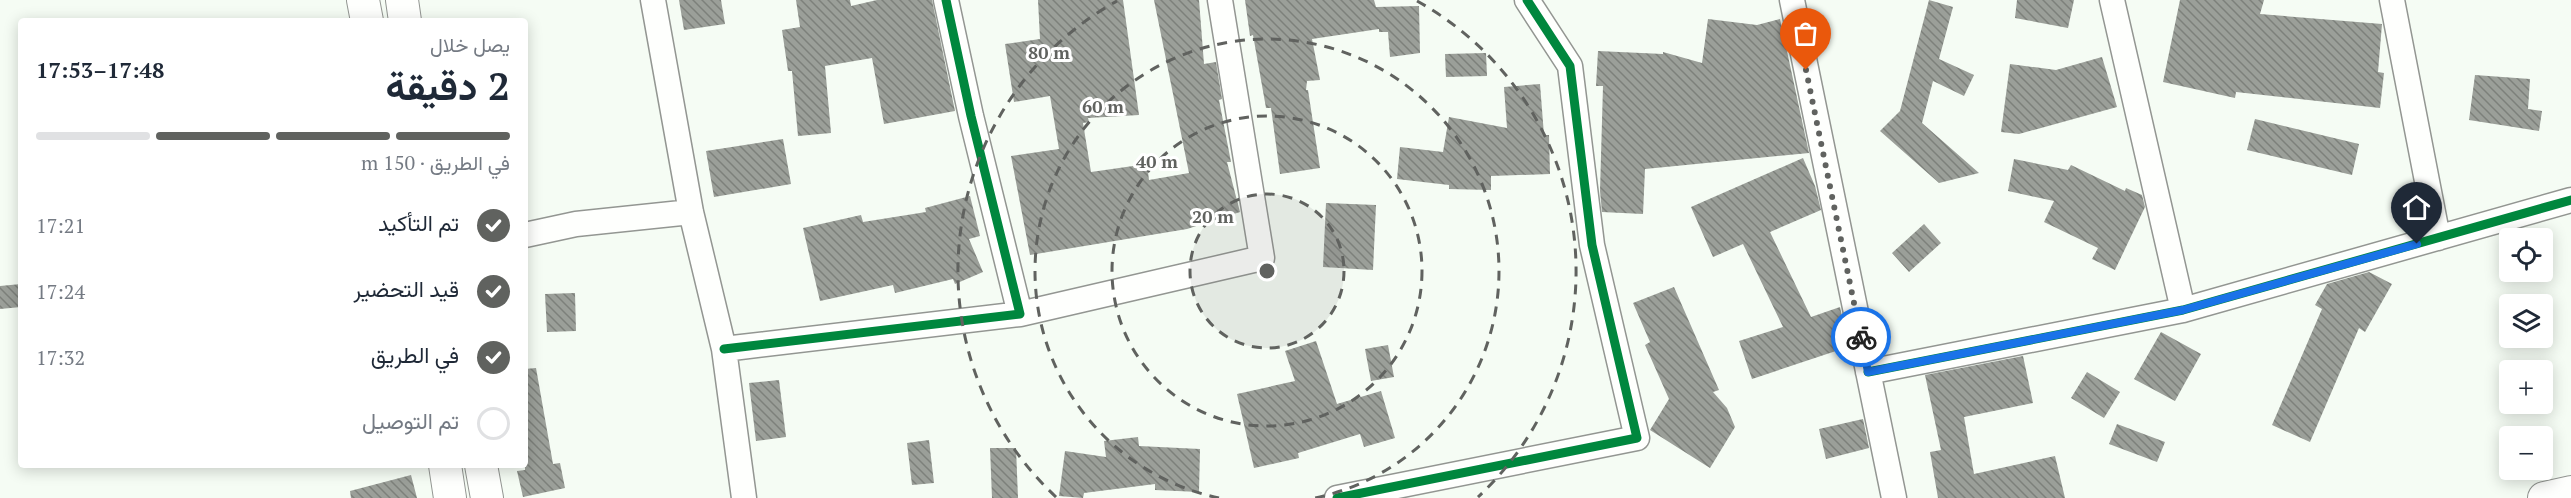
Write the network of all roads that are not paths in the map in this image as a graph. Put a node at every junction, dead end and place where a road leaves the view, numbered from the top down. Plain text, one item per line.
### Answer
1 (363, 0) edge
2 (402, 0) edge
3 (653, 0) edge
4 (946, 0) edge
5 (1220, 0) edge
6 (1527, 0) edge
7 (1792, 0) edge
8 (2112, 0) edge
9 (2392, 0) edge
10 (366, 18) edge
11 (405, 18) edge
12 (2571, 200) edge
13 (691, 212) junction
14 (528, 234) edge
15 (2438, 238) junction
16 (2183, 310) junction
17 (1020, 314) junction
18 (724, 349) junction
19 (1868, 372) junction
20 (445, 468) edge
21 (482, 468) edge
22 (2571, 492) edge
23 (450, 498) edge
24 (487, 498) edge
25 (744, 498) edge
26 (1337, 498) edge
27 (1894, 498) edge
28 (2544, 498) edge

1 - 10 street
2 - 11 street
3 - 13 street
4 - 17 street
5 - 17 street
6 - 26 street
7 - 19 street
8 - 16 street
9 - 15 street
12 - 15 street
13 - 14 street
13 - 18 street
15 - 16 street
16 - 19 street
17 - 18 street
18 - 25 street
19 - 27 street
20 - 23 street
21 - 24 street
22 - 28 street

